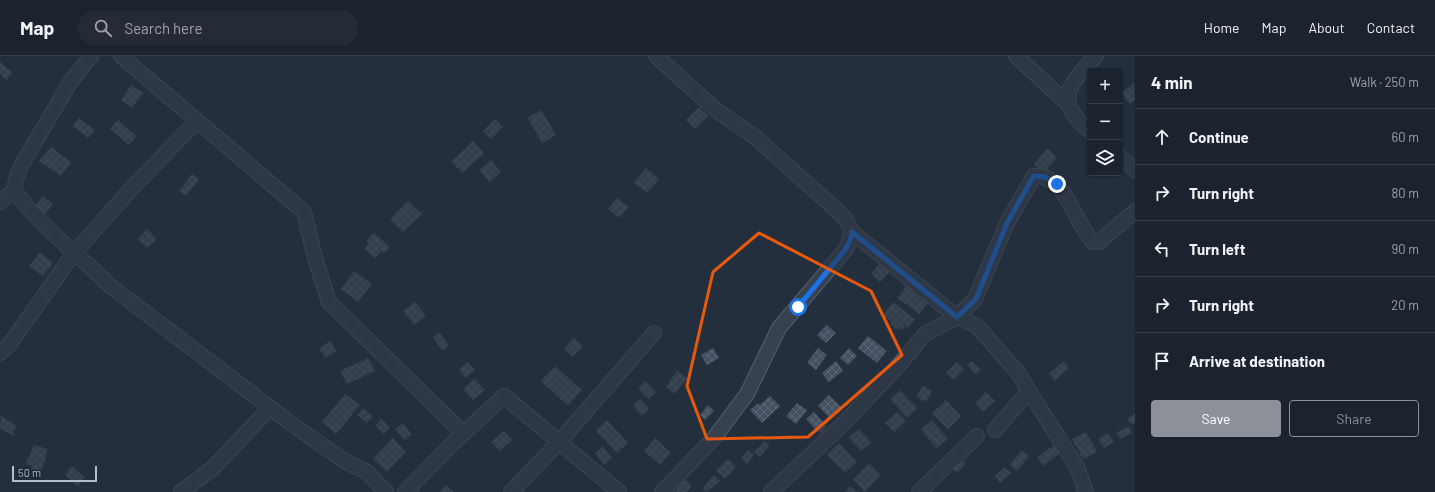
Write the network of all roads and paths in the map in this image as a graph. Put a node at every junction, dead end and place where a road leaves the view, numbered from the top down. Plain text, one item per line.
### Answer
1 (90, 56) edge
2 (121, 56) edge
3 (656, 56) edge
4 (1016, 56) edge
5 (1096, 56) edge
6 (1068, 104) junction
7 (197, 121) junction
8 (1087, 128) edge
9 (1123, 160) edge
10 (1135, 170) edge
11 (15, 190) junction
12 (0, 202) edge
13 (1135, 211) edge
14 (852, 232) junction
15 (74, 253) junction
16 (957, 317) junction
17 (654, 333) dead end
18 (0, 353) edge
19 (1029, 391) junction
20 (270, 408) junction
21 (995, 430) dead end
22 (463, 433) junction
23 (977, 436) dead end
24 (559, 442) junction
25 (182, 492) edge
26 (386, 492) edge
27 (405, 492) edge
28 (511, 492) edge
29 (619, 492) edge
30 (662, 492) edge
31 (771, 492) edge
32 (919, 492) edge
33 (1086, 492) edge

1 - 11 street
2 - 7 street
3 - 14 street
4 - 6 street
5 - 6 street
6 - 8 street
7 - 15 street
7 - 22 street
9 - 10 street
11 - 12 street
11 - 15 street
13 - 16 street
14 - 16 street
14 - 30 street
15 - 18 street
15 - 20 street
16 - 19 street
16 - 31 street
17 - 24 street
19 - 21 street
19 - 33 street
20 - 25 street
20 - 26 street
22 - 24 street
22 - 27 street
23 - 32 street
24 - 28 street
24 - 29 street

